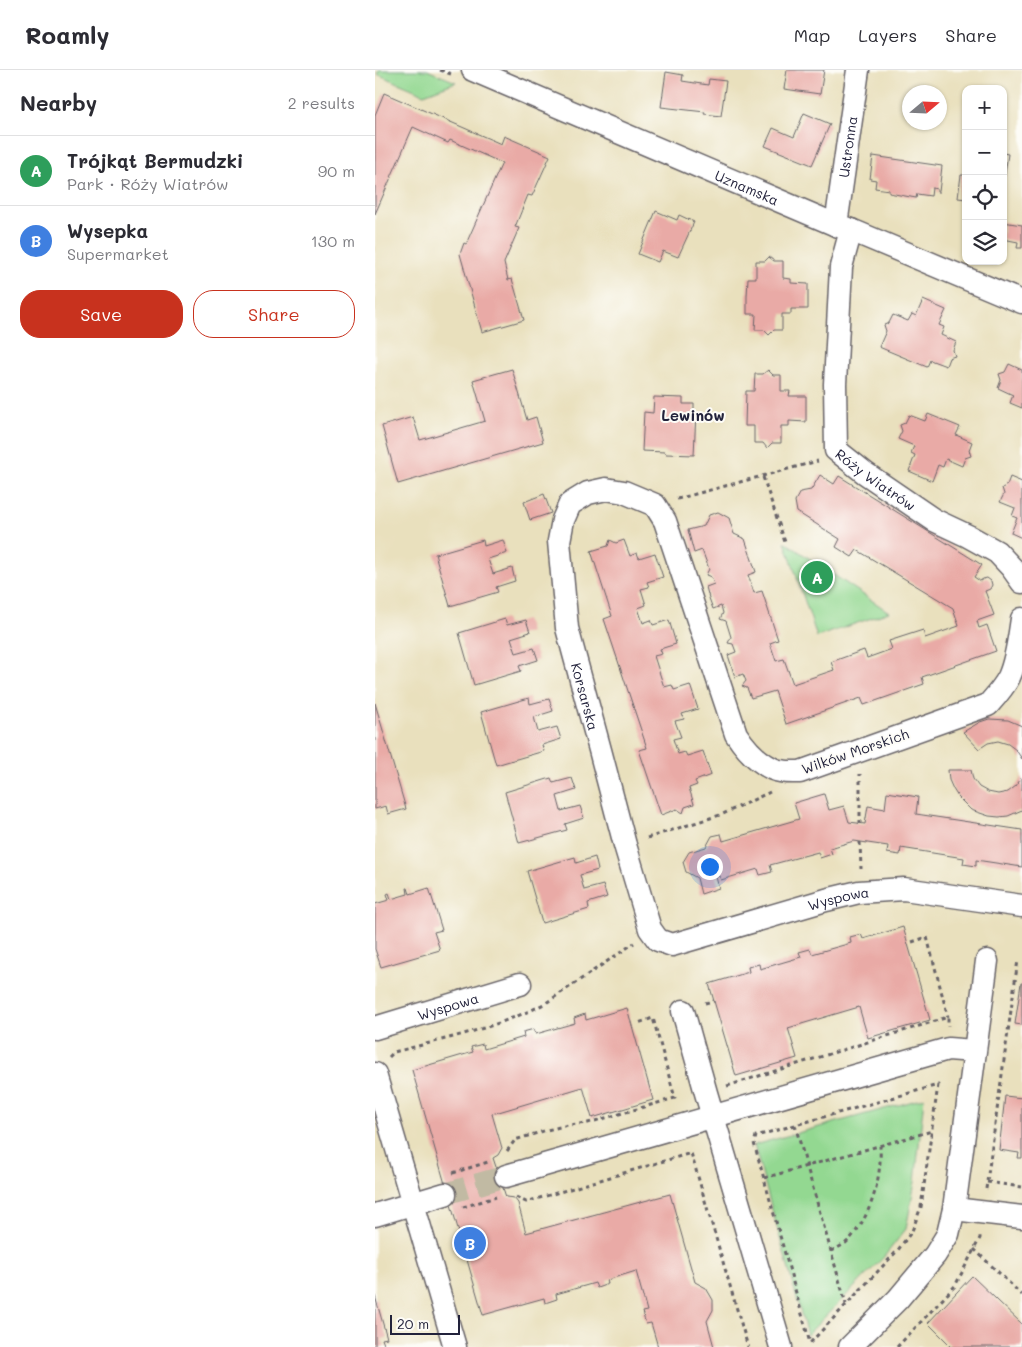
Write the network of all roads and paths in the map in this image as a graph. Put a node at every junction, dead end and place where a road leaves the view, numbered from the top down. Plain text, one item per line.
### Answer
1 (473, 70) edge
2 (858, 70) edge
3 (843, 228) junction
4 (1022, 302) edge
5 (836, 450) junction
6 (763, 476) junction
7 (655, 505) junction
8 (785, 542) dead end
9 (1022, 582) edge
10 (1022, 619) edge
11 (859, 750) junction
12 (787, 773) junction
13 (859, 824) dead end
14 (625, 845) junction
15 (1022, 906) edge
16 (658, 940) joint
17 (912, 942) dead end
18 (987, 961) dead end
19 (521, 984) dead end
20 (683, 1011) dead end
21 (948, 1017) dead end
22 (638, 1023) dead end
23 (375, 1028) edge
24 (974, 1051) junction
25 (375, 1074) edge
26 (713, 1117) junction
27 (795, 1125) junction
28 (932, 1131) junction
29 (880, 1146) junction
30 (507, 1152) dead end
31 (807, 1166) junction
32 (452, 1173) dead end
33 (764, 1178) junction
34 (503, 1182) junction
35 (987, 1182) dead end
36 (1022, 1186) edge
37 (450, 1202) joint
38 (413, 1203) junction
39 (954, 1209) junction
40 (375, 1215) edge
41 (1022, 1218) edge
42 (974, 1249) dead end
43 (831, 1251) junction
44 (1022, 1295) edge
45 (846, 1305) junction
46 (810, 1345) edge
47 (455, 1347) edge
48 (748, 1347) edge
49 (781, 1347) edge
50 (805, 1347) edge
51 (849, 1347) edge

1 - 3 street, Uznamska
2 - 3 street, Ustronna
3 - 4 street, Uznamska
3 - 5 street, Róży Wiatrów
5 - 6 path
5 - 9 street, Róży Wiatrów
6 - 7 path
6 - 8 path
7 - 12 street, Wilków Morskich
7 - 14 street, Korsarska
10 - 11 street, Wilków Morskich
11 - 12 street, Wilków Morskich
11 - 13 path
12 - 14 path
14 - 16 street, Korsarska
15 - 16 street, Wyspowa
17 - 21 path
18 - 24 street
19 - 23 street, Wyspowa
20 - 26 street
22 - 30 path
24 - 26 street
24 - 39 street
25 - 38 street
26 - 34 street
26 - 49 street
27 - 28 path
27 - 31 path
27 - 33 path
28 - 29 path
28 - 45 path
29 - 31 path
29 - 43 path
31 - 33 path
31 - 43 path
32 - 34 path
33 - 46 path
34 - 37 path
34 - 48 path
35 - 36 path
37 - 38 street
38 - 40 street
38 - 47 street
39 - 41 street
39 - 51 street
42 - 44 path
43 - 45 path
45 - 46 path
46 - 50 path

